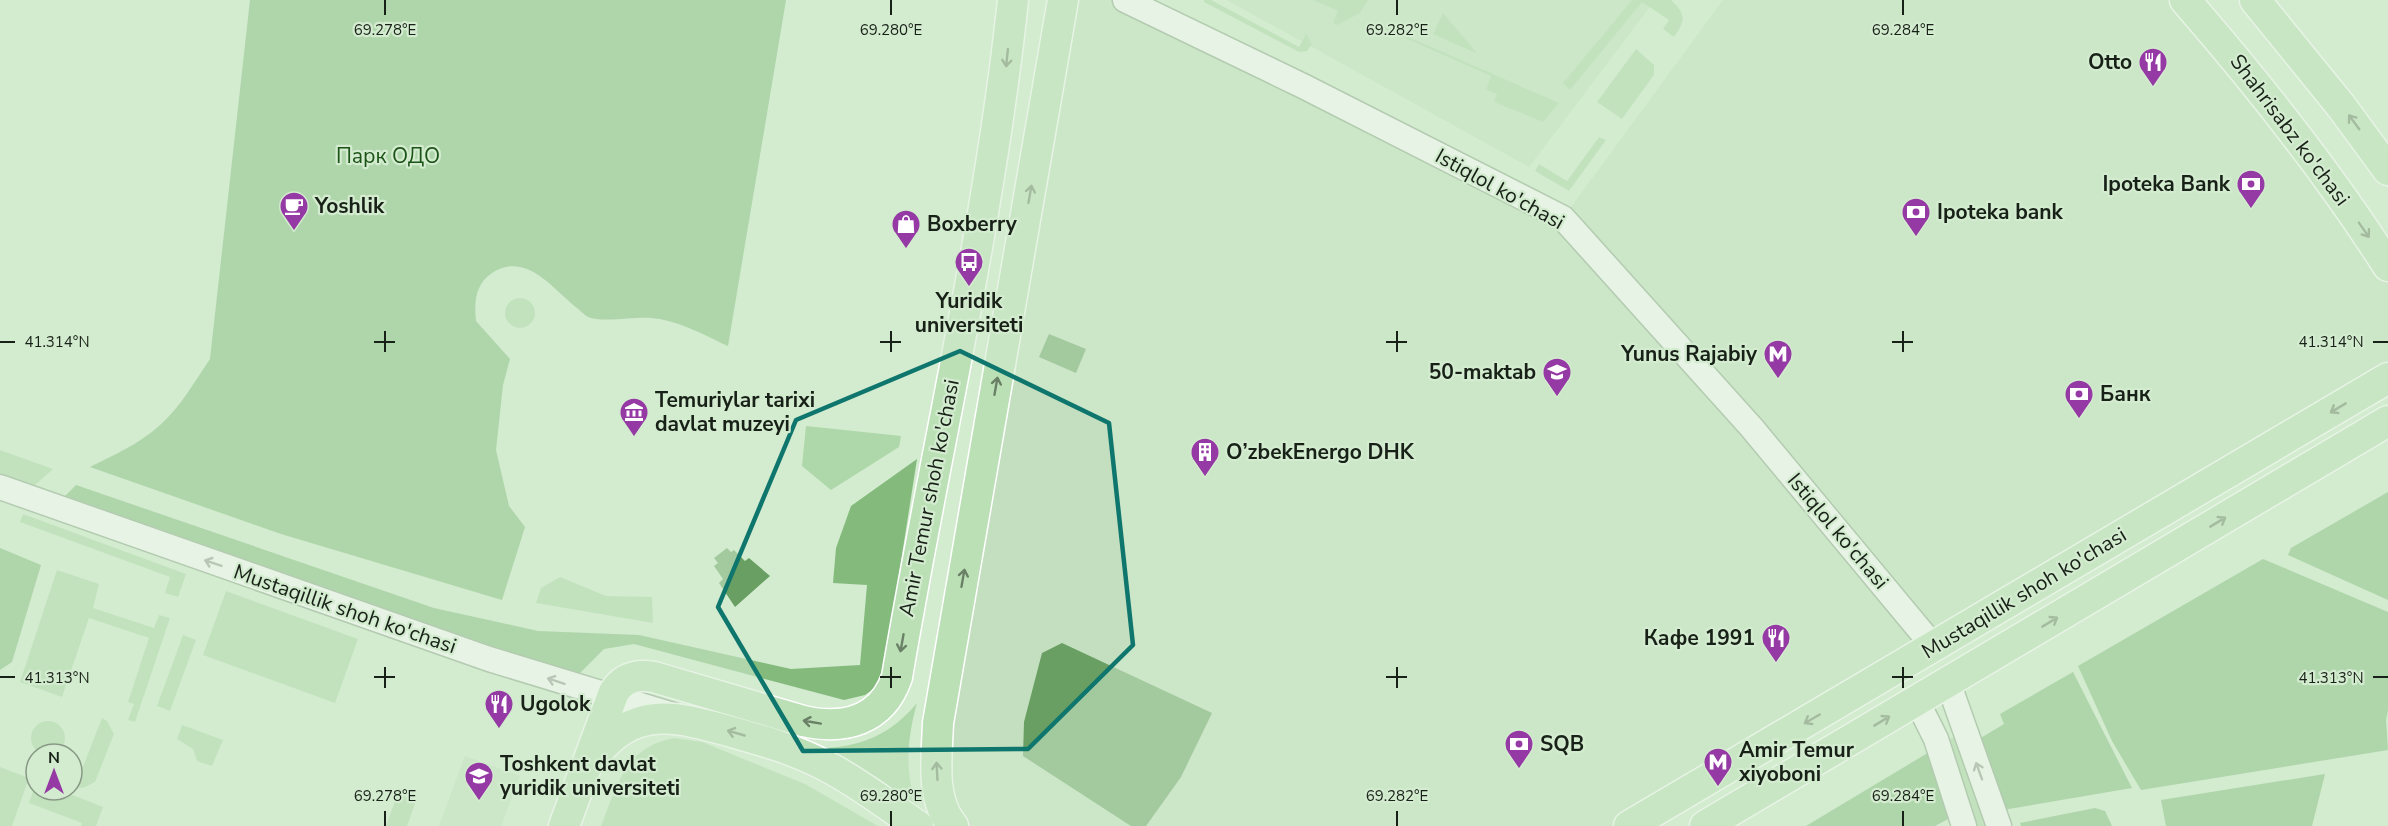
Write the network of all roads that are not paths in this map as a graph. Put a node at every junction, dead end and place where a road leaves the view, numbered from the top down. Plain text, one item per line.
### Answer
1 (1013, 0) edge
2 (1063, 0) edge
3 (1125, 0) edge
4 (2185, 0) edge
5 (2255, 0) edge
6 (2388, 170) edge
7 (2388, 266) edge
8 (2388, 378) edge
9 (2388, 421) edge
10 (0, 487) edge
11 (1934, 646) junction
12 (1948, 682) junction
13 (612, 698) junction
14 (1917, 700) junction
15 (692, 721) junction
16 (586, 767) junction
17 (564, 826) edge
18 (918, 826) edge
19 (953, 826) edge
20 (1629, 826) edge
21 (1705, 826) edge
22 (1964, 826) edge
23 (1999, 826) edge

1 -> 13 main road, Amir Temur shoh ko'chasi
19 -> 2 main road
3 - 11 street, Istiqlol ko'chasi
4 -> 7 main road, Shahrisabz ko'chasi
6 -> 5 main road
8 -> 11 main road, Mustaqillik shoh ko'chasi
12 -> 9 main road, Mustaqillik shoh ko'chasi
13 -> 10 street, Mustaqillik shoh ko'chasi
11 -> 20 main road, Mustaqillik shoh ko'chasi
12 - 14 main road, Mustaqillik shoh ko'chasi
23 -> 12 street
13 - 15 street, Mustaqillik shoh ko'chasi
13 - 16 main road
21 -> 14 main road, Mustaqillik shoh ko'chasi
14 - 22 street
15 - 16 main road
18 -> 15 main road
16 - 17 main road

